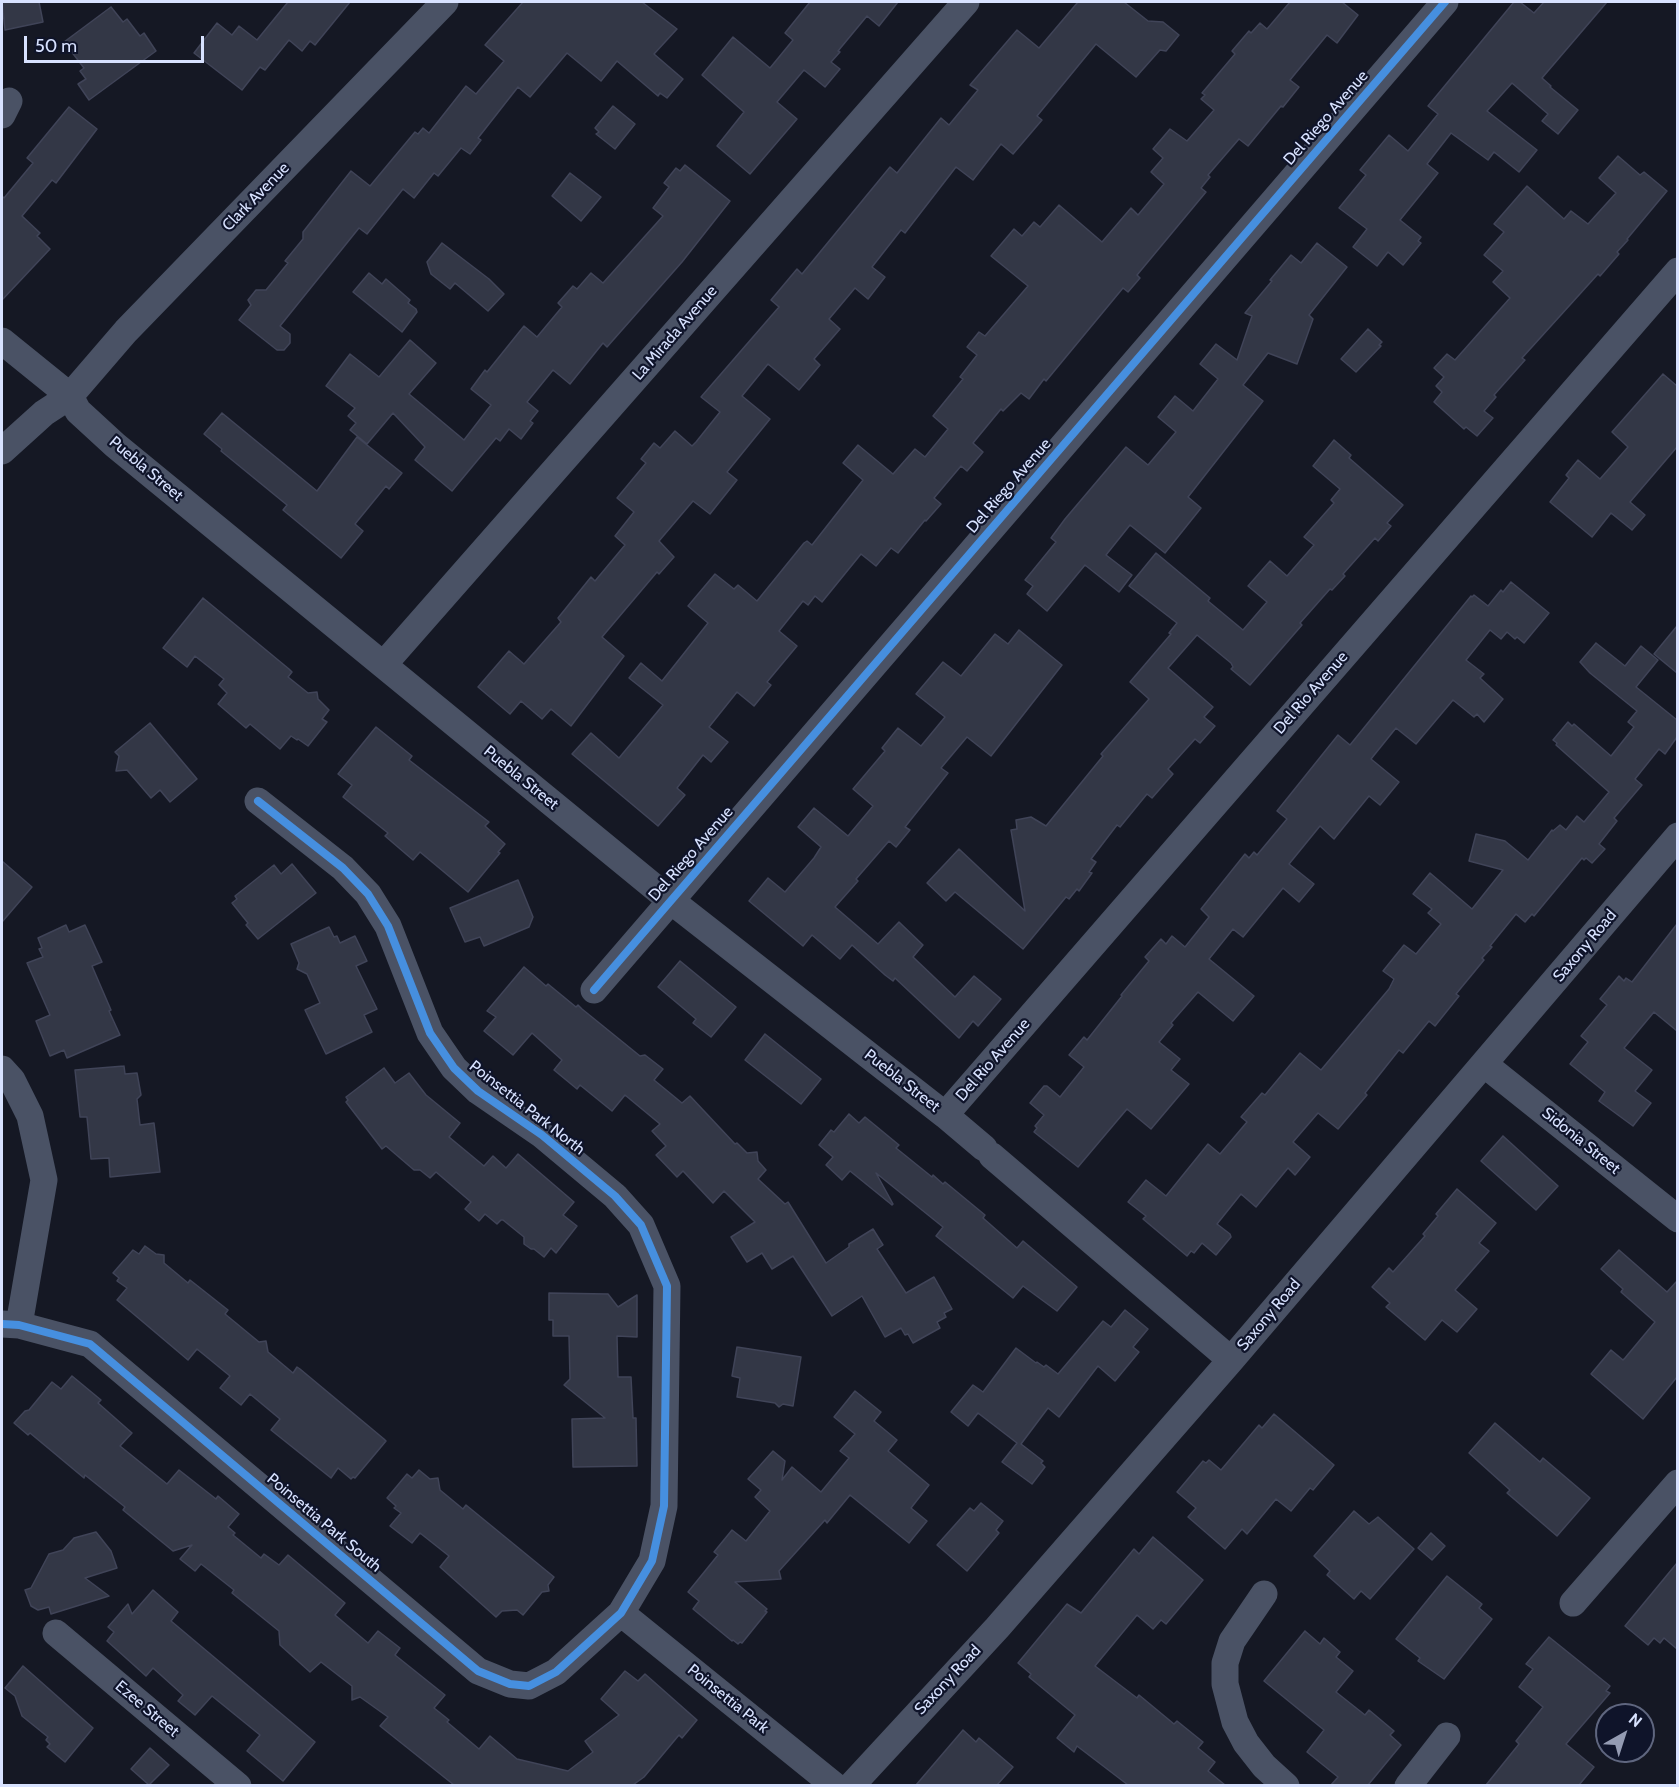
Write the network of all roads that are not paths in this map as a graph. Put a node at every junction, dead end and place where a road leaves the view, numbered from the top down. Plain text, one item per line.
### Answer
1 (445, 2) edge
2 (966, 2) edge
3 (1445, 2) edge
4 (1677, 271) edge
5 (2, 341) edge
6 (70, 396) junction
7 (2, 452) edge
8 (384, 664) junction
9 (258, 801) dead end
10 (1677, 836) edge
11 (670, 900) junction
12 (594, 990) dead end
13 (1484, 1064) junction
14 (2, 1069) edge
15 (945, 1115) junction
16 (1677, 1219) edge
17 (10, 1324) edge
18 (1231, 1360) junction
19 (1677, 1483) edge
20 (1264, 1594) dead end
21 (1573, 1603) dead end
22 (621, 1613) junction
23 (56, 1633) dead end
24 (1447, 1736) dead end
25 (238, 1785) edge
26 (835, 1785) edge
27 (851, 1785) edge
28 (1286, 1785) edge
29 (1408, 1785) edge

1 - 6 street, Clark Avenue
2 - 8 street, La Mirada Avenue
3 - 11 street, Del Riego Avenue
4 - 15 street, Del Rio Avenue
5 - 6 street, Puebla Street
6 - 7 street, Clark Avenue
6 - 8 street, Puebla Street
8 - 11 street, Puebla Street
9 - 22 street, Poinsettia Park North
10 - 13 street, Saxony Road
11 - 12 street, Del Riego Avenue
11 - 15 street, Puebla Street
13 - 16 street, Sidonia Street
13 - 18 street, Saxony Road
14 - 17 street
15 - 18 street, Puebla Street
17 - 22 street, Poinsettia Park South
18 - 27 street, Saxony Road
19 - 21 street
20 - 28 street
22 - 26 street, Poinsettia Park
23 - 25 street, Ezee Street
24 - 29 street

